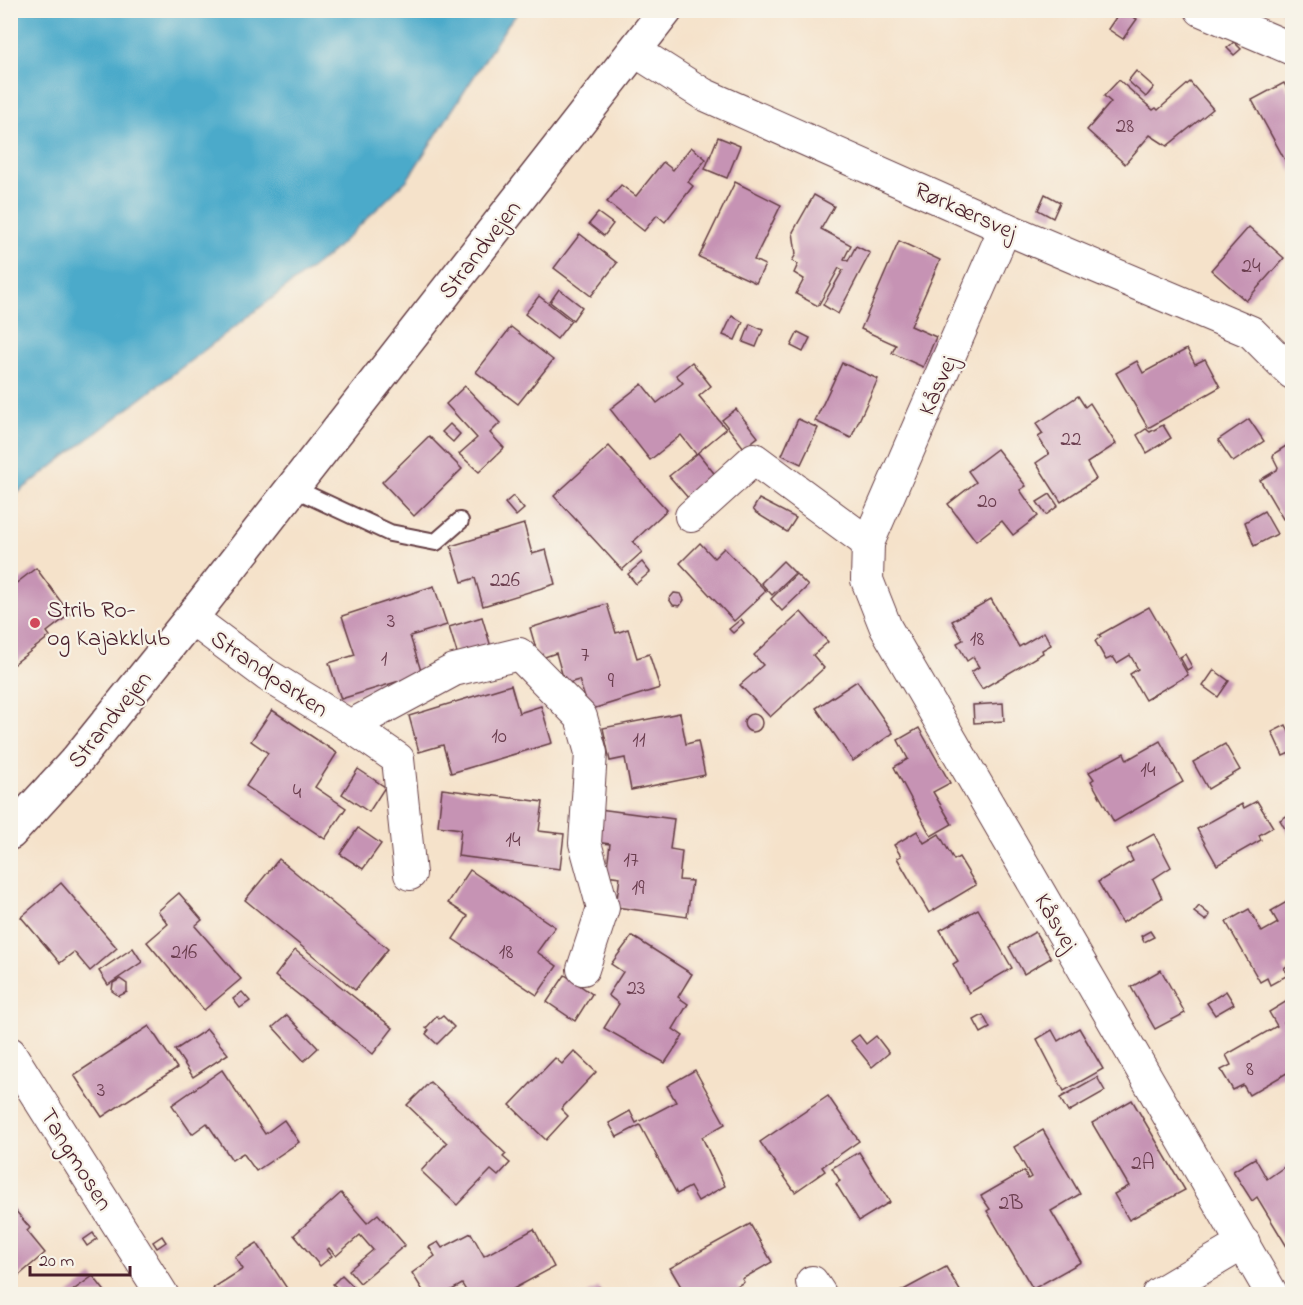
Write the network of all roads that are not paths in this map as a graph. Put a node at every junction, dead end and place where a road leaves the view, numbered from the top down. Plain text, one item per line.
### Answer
1 (666, 10) edge
2 (1201, 10) edge
3 (1293, 49) edge
4 (635, 51) junction
5 (1005, 228) junction
6 (1293, 373) edge
7 (293, 488) junction
8 (691, 516) dead end
9 (460, 521) dead end
10 (868, 543) junction
11 (191, 618) junction
12 (350, 726) junction
13 (10, 833) edge
14 (410, 874) dead end
15 (583, 969) dead end
16 (10, 1053) edge
17 (1244, 1244) junction
18 (162, 1294) edge
19 (1158, 1294) edge
20 (1272, 1294) edge

1 - 4 street, Strandvejen
2 - 3 street
4 - 5 street, Rørkærsvej
4 - 7 street, Strandvejen
5 - 6 street, Rørkærsvej
5 - 10 street, Kåsvej
7 - 9 lane
7 - 11 street, Strandvejen
8 - 10 street
10 - 17 street, Kåsvej
11 - 12 street, Strandparken
11 - 13 street, Strandvejen
12 - 14 street, Strandparken
12 - 15 street, Strandparken
16 - 18 street, Tangmosen
17 - 19 street
17 - 20 street, Kåsvej

